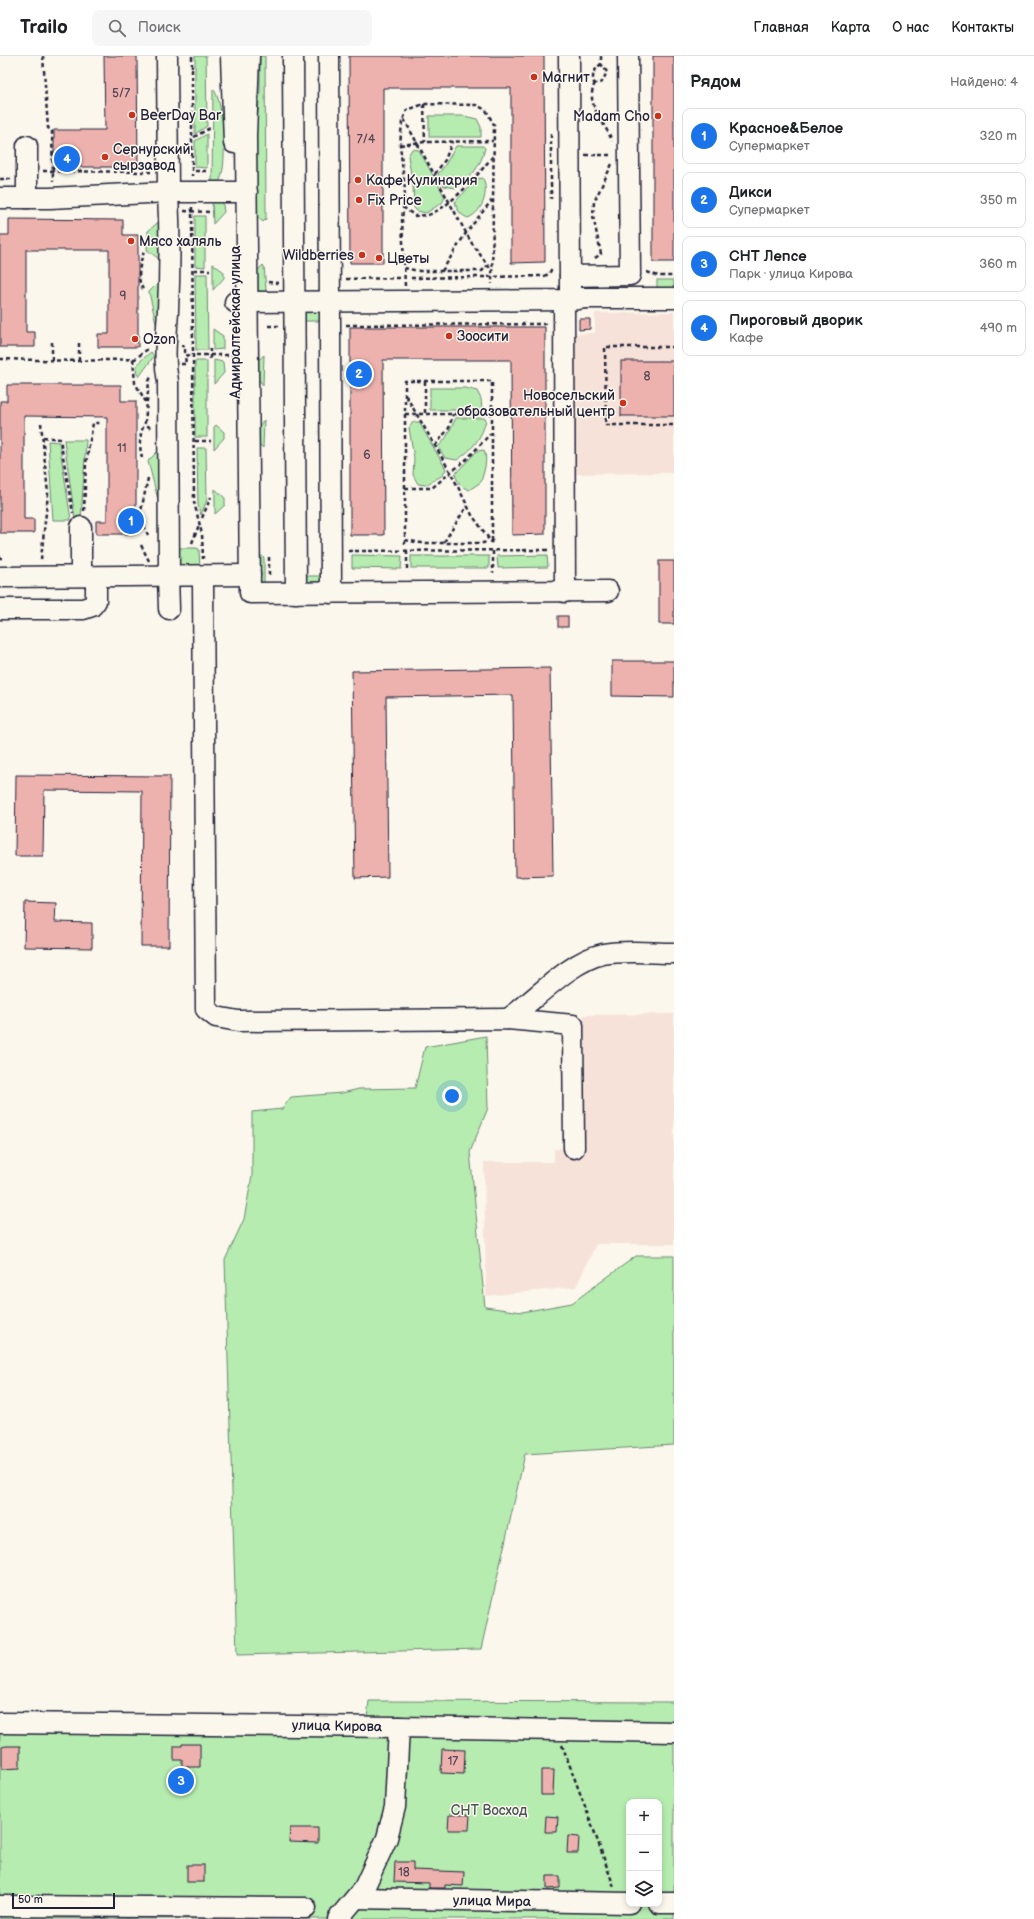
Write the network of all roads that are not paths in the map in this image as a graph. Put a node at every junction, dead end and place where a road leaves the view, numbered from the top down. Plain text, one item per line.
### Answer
1 (167, 56) edge
2 (231, 56) edge
3 (249, 56) edge
4 (293, 56) edge
5 (329, 56) edge
6 (570, 56) edge
7 (628, 56) edge
8 (27, 146) dead end
9 (168, 192) junction
10 (240, 192) junction
11 (0, 198) edge
12 (27, 198) junction
13 (570, 276) junction
14 (674, 298) edge
15 (567, 300) junction
16 (295, 301) junction
17 (330, 301) junction
18 (241, 302) junction
19 (82, 524) road end
20 (1, 564) edge
21 (88, 574) junction
22 (169, 576) junction
23 (252, 580) junction
24 (203, 583) dead end
25 (608, 591) dead end
26 (565, 592) junction
27 (296, 593) junction
28 (331, 593) junction
29 (0, 609) edge
30 (169, 609) dead end
31 (674, 953) edge
32 (508, 1019) junction
33 (574, 1148) dead end
34 (0, 1723) edge
35 (399, 1727) junction
36 (674, 1732) edge
37 (356, 1898) junction
38 (624, 1903) edge
39 (662, 1903) edge
40 (674, 1903) edge
41 (0, 1906) edge
42 (306, 1908) dead end
43 (338, 1919) edge

1 - 9 street
2 - 10 street, Адмиралтейская улица
3 - 10 street, Адмиралтейская улица
4 - 16 street
5 - 17 street
6 - 13 street
7 - 13 street
8 - 12 street
9 - 10 street
9 - 12 street
9 - 22 street
10 - 18 street, Адмиралтейская улица
11 - 12 street
13 - 15 street
14 - 15 street
15 - 17 street
15 - 26 street
16 - 17 street
16 - 18 street
16 - 27 street
17 - 28 street
18 - 23 street, Адмиралтейская улица
19 - 21 street
20 - 21 street
21 - 22 street
21 - 29 street
22 - 23 street
22 - 30 street
23 - 27 street
24 - 32 street
25 - 26 street
26 - 28 street
27 - 28 street
31 - 32 street
32 - 33 street
34 - 35 street, улица Кирова
35 - 36 street, улица Кирова
35 - 37 street
37 - 38 street, улица Мира
37 - 43 street
39 - 40 street
41 - 42 street

